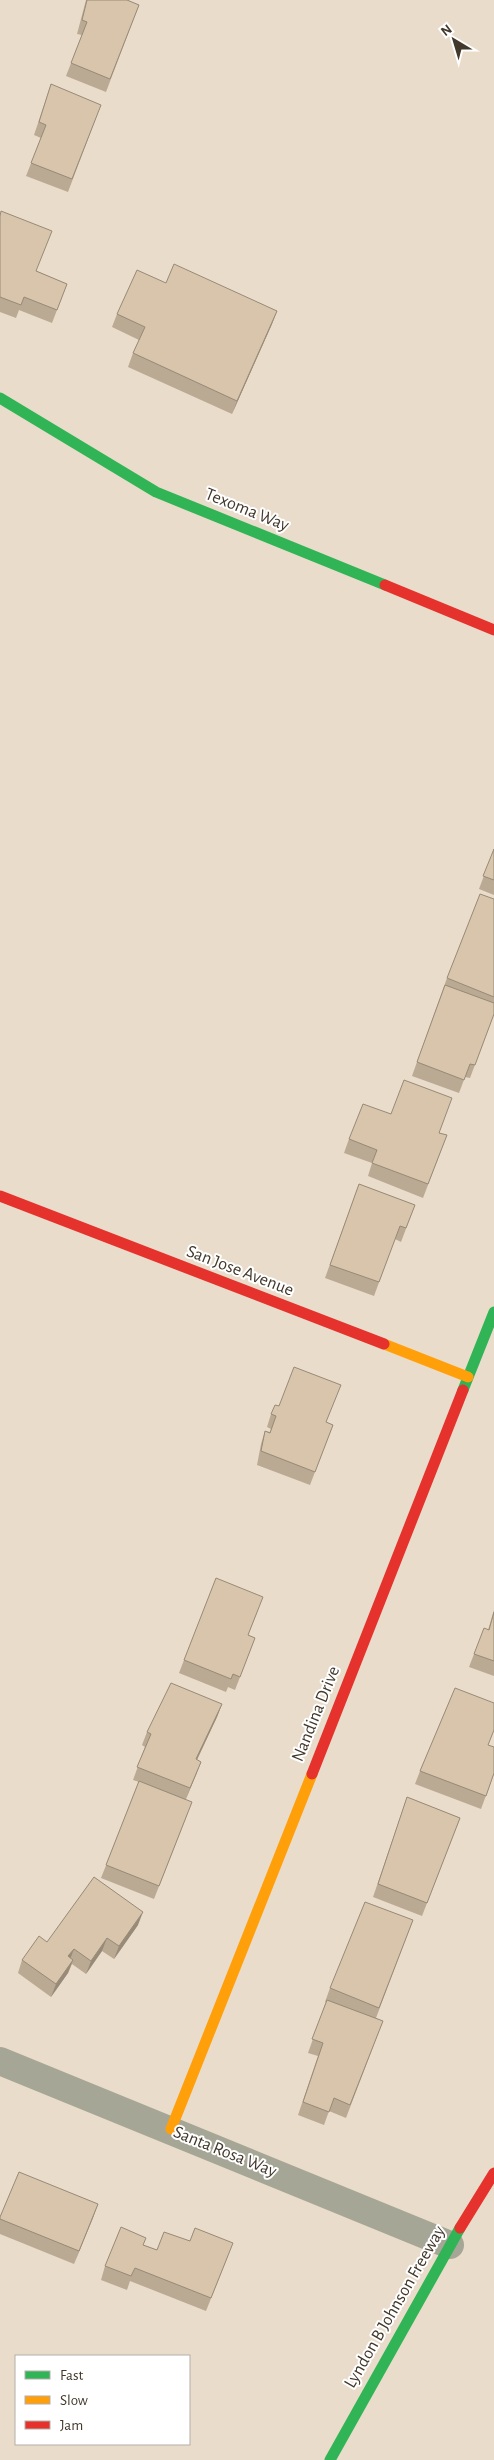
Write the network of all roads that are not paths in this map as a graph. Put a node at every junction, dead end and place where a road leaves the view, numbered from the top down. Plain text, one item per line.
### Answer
1 (0, 398) edge
2 (494, 630) edge
3 (0, 1196) edge
4 (494, 1312) edge
5 (468, 1377) junction
6 (0, 2061) edge
7 (171, 2129) junction
8 (494, 2173) edge
9 (450, 2245) junction
10 (330, 2460) edge

1 - 2 street, Texoma Way
3 - 5 street, San Jose Avenue
4 - 5 street, Nandina Drive
5 - 7 street, Nandina Drive
6 - 7 street, Santa Rosa Way
7 - 9 street, Santa Rosa Way
8 - 9 street, Lyndon B Johnson Freeway
9 - 10 street, Lyndon B Johnson Freeway

